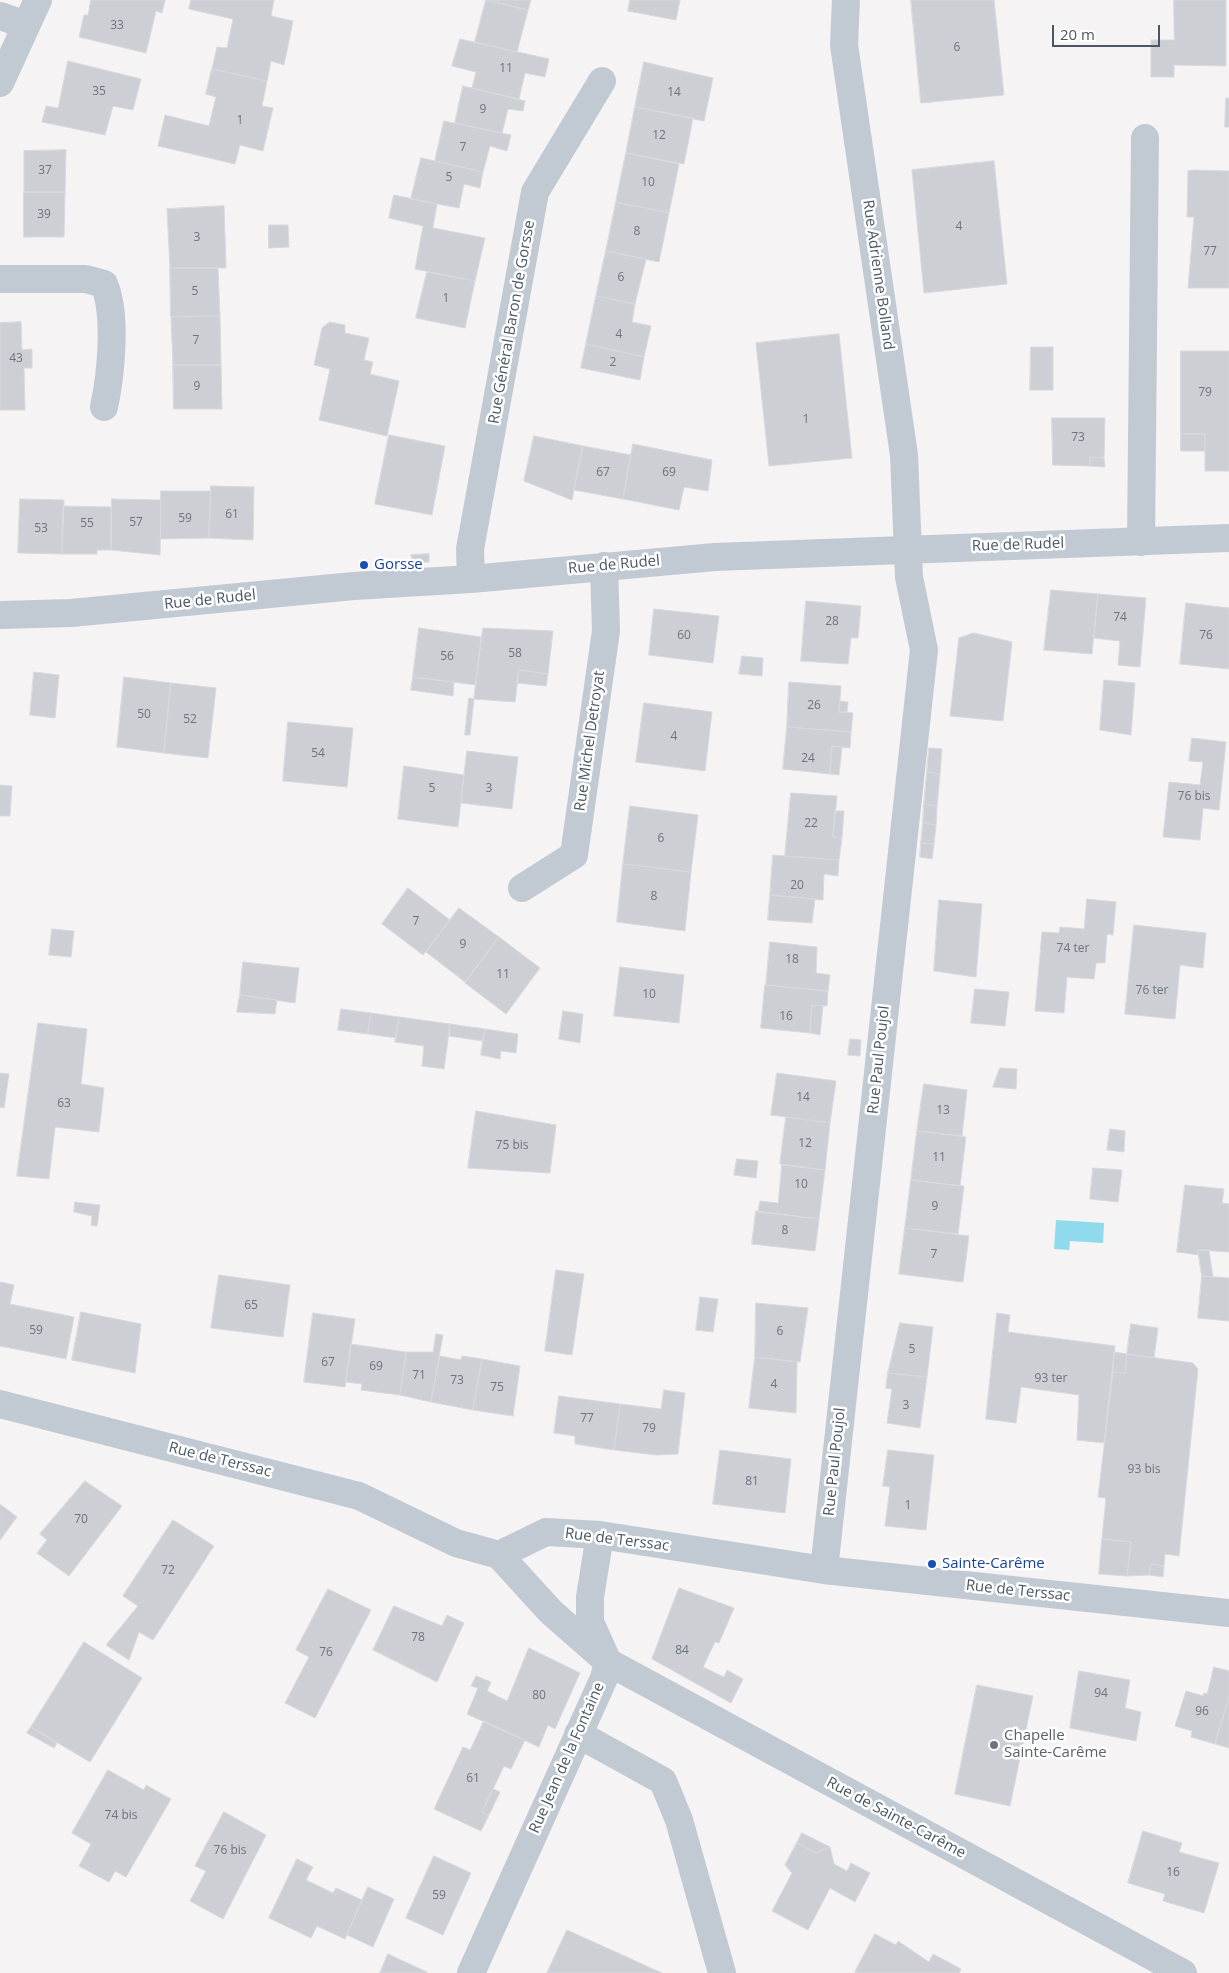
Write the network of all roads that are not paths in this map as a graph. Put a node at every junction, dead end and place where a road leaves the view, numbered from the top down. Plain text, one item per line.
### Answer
1 (38, 0) edge
2 (846, 0) edge
3 (0, 16) edge
4 (26, 24) junction
5 (602, 81) dead end
6 (0, 83) edge
7 (1145, 138) dead end
8 (0, 279) edge
9 (104, 407) dead end
10 (1229, 538) edge
11 (1141, 542) junction
12 (907, 550) junction
13 (604, 566) junction
14 (471, 579) junction
15 (0, 615) edge
16 (522, 888) dead end
17 (0, 1404) edge
18 (600, 1535) junction
19 (499, 1555) junction
20 (824, 1570) junction
21 (1229, 1613) edge
22 (608, 1662) junction
23 (578, 1734) junction
24 (472, 1973) edge
25 (722, 1973) edge
26 (1183, 1973) edge

1 - 4 street
2 - 12 street, Rue Adrienne Bolland
3 - 4 street
4 - 6 street
5 - 14 street, Rue Général Baron de Gorsse
7 - 11 street
8 - 9 street
10 - 11 street, Rue de Rudel
11 - 12 street, Rue de Rudel
12 - 13 street, Rue de Rudel
12 - 20 street, Rue Paul Poujol
13 - 14 street, Rue de Rudel
13 - 16 street, Rue Michel Detroyat
14 - 15 street, Rue de Rudel
17 - 19 street, Rue de Terssac
18 - 19 street, Rue de Terssac
18 - 20 street, Rue de Terssac
18 - 22 street
19 - 22 street, Rue de Sainte-Carême
20 - 21 street, Rue de Terssac
22 - 23 street, Rue Jean de la Fontaine
22 - 26 street, Rue de Sainte-Carême
23 - 24 street, Rue Jean de la Fontaine
23 - 25 street

